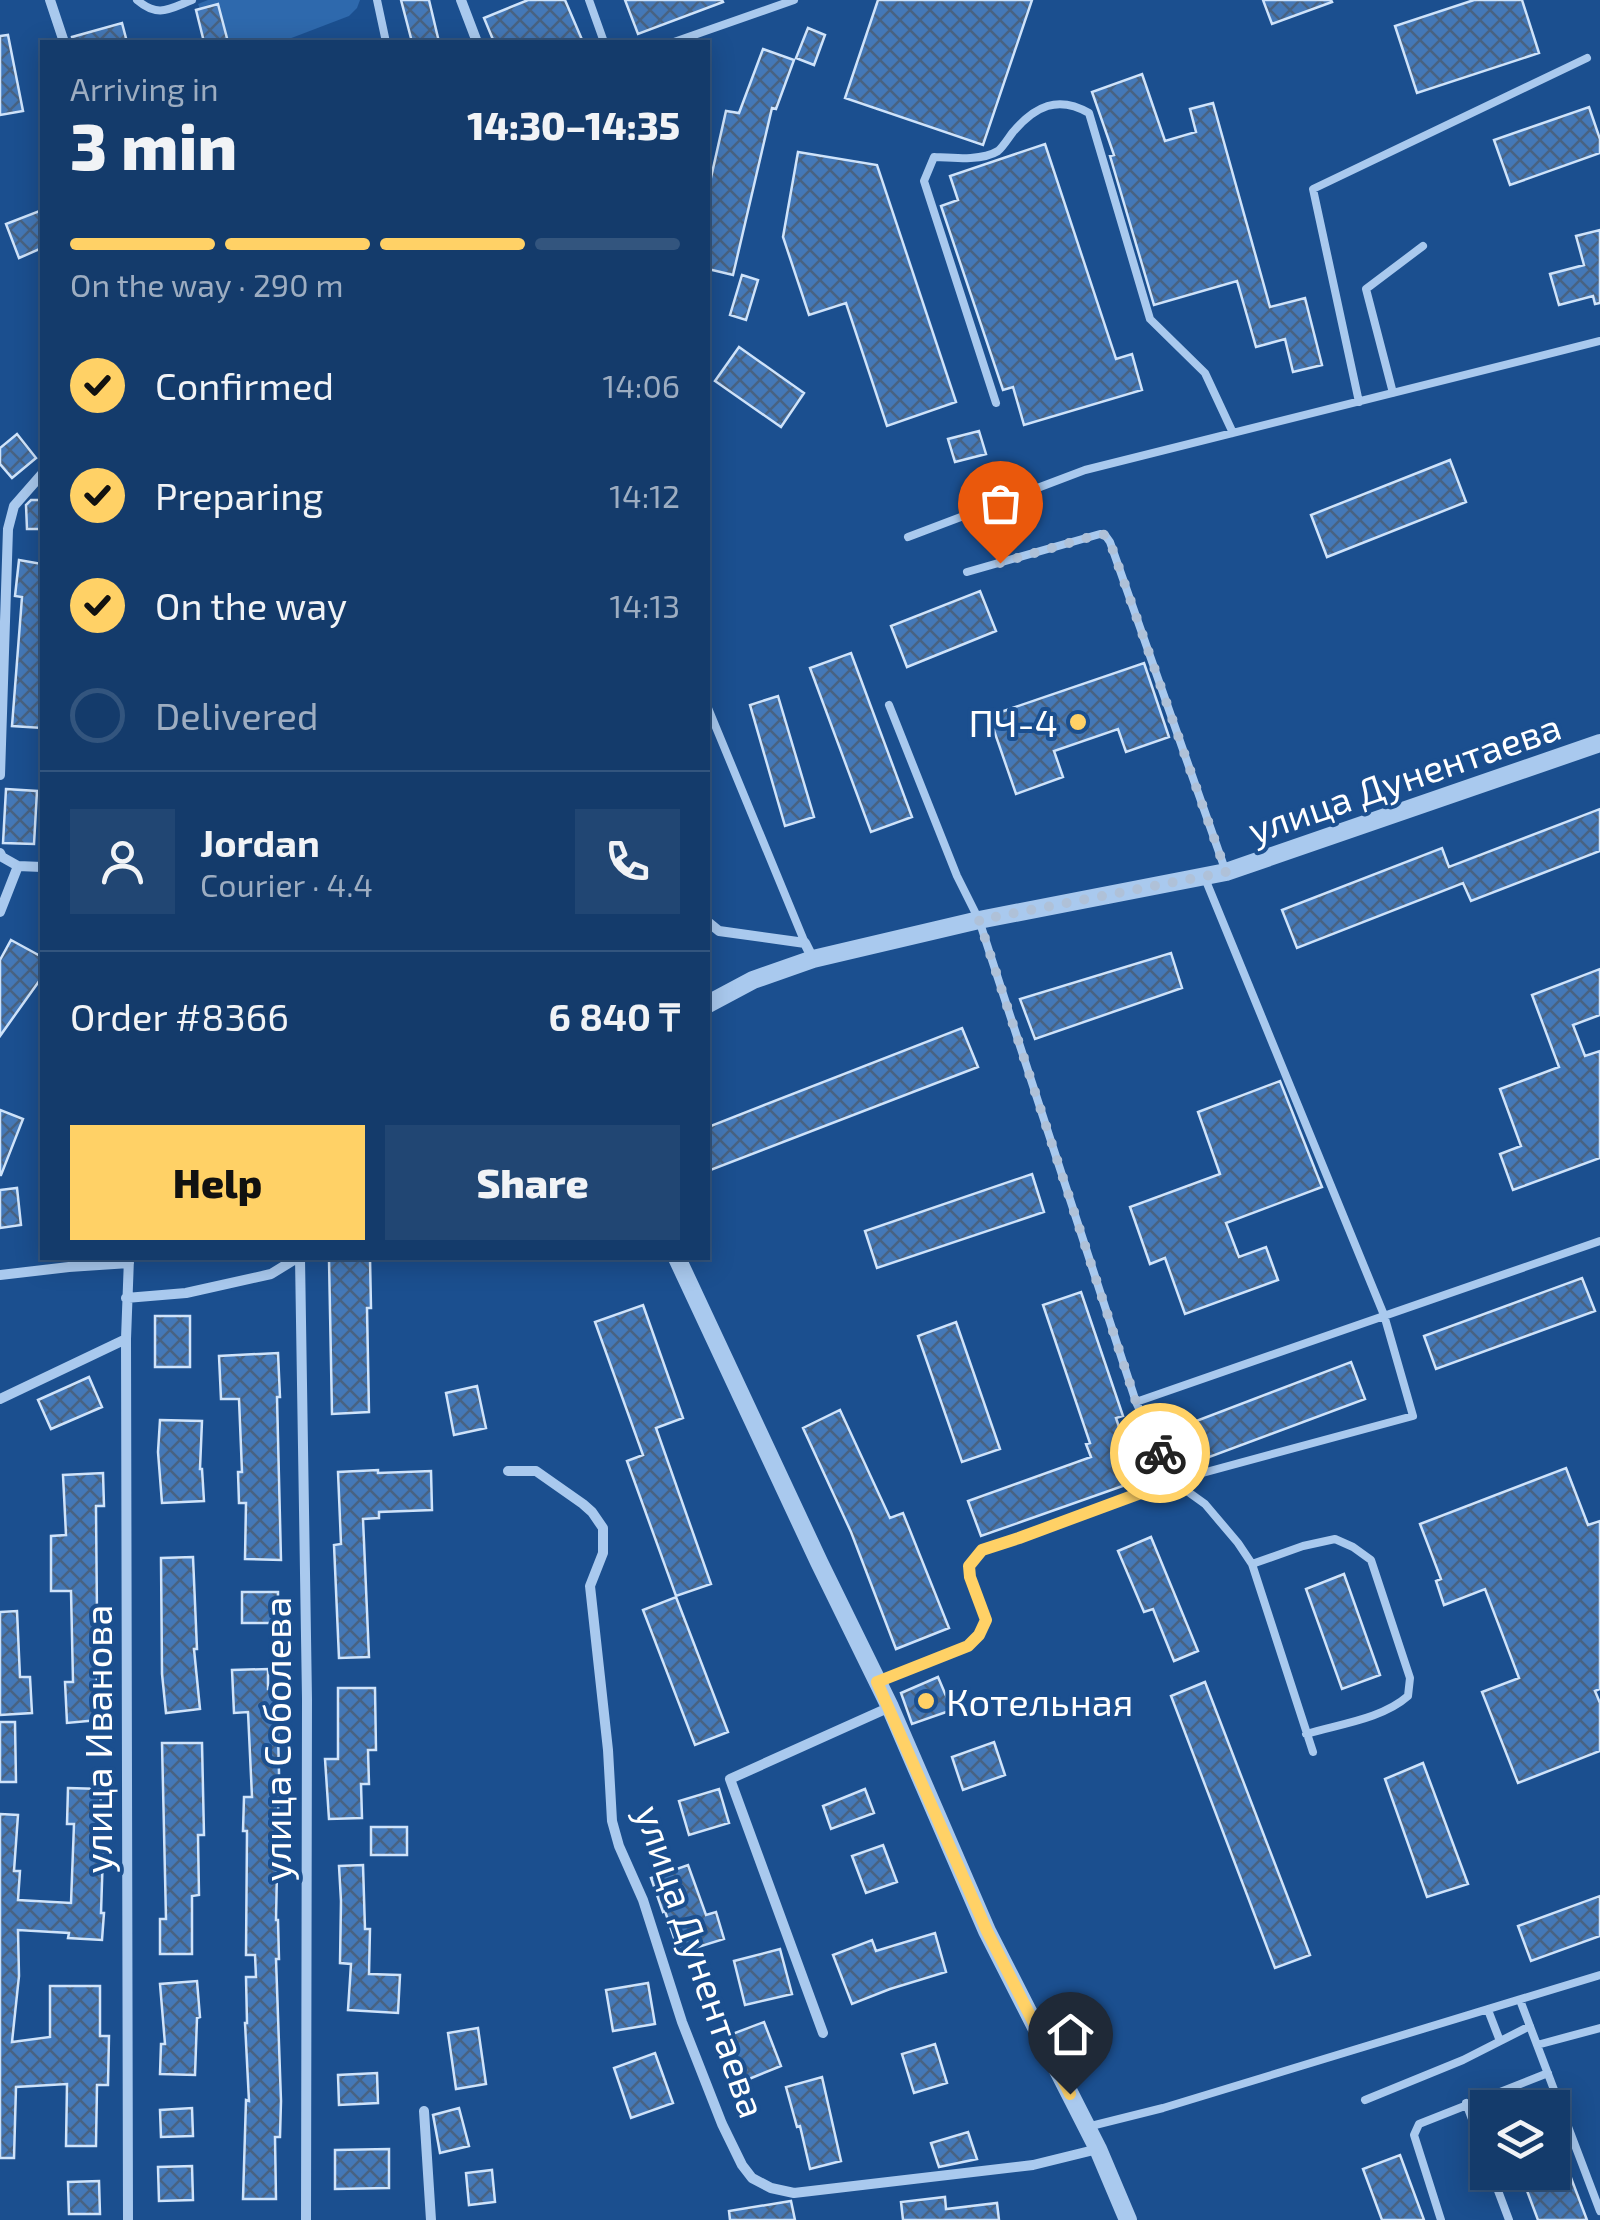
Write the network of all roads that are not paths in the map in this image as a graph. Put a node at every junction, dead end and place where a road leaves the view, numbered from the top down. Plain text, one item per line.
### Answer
1 (50, 0) edge
2 (137, 0) edge
3 (192, 0) edge
4 (377, 0) edge
5 (462, 0) edge
6 (589, 0) edge
7 (794, 0) edge
8 (63, 40) edge
9 (386, 40) edge
10 (476, 40) edge
11 (603, 40) edge
12 (680, 40) edge
13 (1587, 58) dead end
14 (1423, 246) dead end
15 (1600, 341) edge
16 (1393, 393) junction
17 (1360, 402) junction
18 (996, 403) dead end
19 (1234, 433) junction
20 (40, 476) edge
21 (908, 537) dead end
22 (966, 572) dead end
23 (889, 705) dead end
24 (710, 713) edge
25 (1600, 744) edge
26 (0, 775) edge
27 (0, 853) edge
28 (18, 866) junction
29 (40, 867) edge
30 (1226, 872) junction
31 (1204, 876) junction
32 (0, 912) edge
33 (979, 920) junction
34 (710, 924) edge
35 (809, 951) junction
36 (710, 1003) edge
37 (1600, 1241) edge
38 (129, 1260) edge
39 (296, 1260) edge
40 (299, 1260) edge
41 (678, 1260) edge
42 (0, 1275) edge
43 (126, 1298) junction
44 (1384, 1315) junction
45 (126, 1339) junction
46 (0, 1400) edge
47 (1136, 1402) junction
48 (508, 1471) dead end
49 (1173, 1481) junction
50 (1252, 1564) junction
51 (877, 1682) junction
52 (890, 1707) junction
53 (1306, 1734) junction
54 (1313, 1752) dead end
55 (1600, 1975) edge
56 (1520, 2000) junction
57 (1488, 2010) junction
58 (1530, 2026) junction
59 (1600, 2028) edge
60 (823, 2033) dead end
61 (1500, 2040) junction
62 (1537, 2046) junction
63 (1548, 2073) junction
64 (1365, 2100) dead end
65 (1466, 2103) junction
66 (424, 2111) dead end
67 (1470, 2114) edge
68 (1087, 2127) junction
69 (1098, 2148) junction
70 (1497, 2190) edge
71 (1600, 2211) edge
72 (128, 2220) edge
73 (306, 2220) edge
74 (431, 2220) edge
75 (1128, 2220) edge
76 (1441, 2220) edge
77 (1508, 2220) edge

1 - 8 street
2 - 3 lane
4 - 9 lane
5 - 10 street
6 - 11 lane
7 - 12 lane
13 - 17 lane
14 - 16 lane
15 - 16 lane
16 - 17 lane
17 - 19 lane
18 - 19 lane
19 - 21 lane
20 - 26 street
22 - 30 lane
23 - 33 lane
24 - 35 lane
25 - 30 street, улица Дунентаева
27 - 28 street
28 - 29 street
28 - 32 street
30 - 31 street, улица Дунентаева
31 - 33 street, улица Дунентаева
31 - 44 lane
33 - 35 street, улица Дунентаева
33 - 47 lane
34 - 35 street
35 - 36 street, улица Дунентаева
37 - 44 lane
38 - 42 street
38 - 43 street, улица Иванова
39 - 43 street
40 - 73 street, улица Соболева
41 - 51 street
43 - 45 street, улица Иванова
44 - 47 lane
44 - 49 lane
45 - 46 street
45 - 72 street, улица Иванова
47 - 49 lane
48 - 69 street, улица Дунентаева
49 - 50 lane
49 - 51 lane
50 - 53 lane
50 - 53 lane
51 - 52 street
52 - 60 street
52 - 68 street
53 - 54 lane
55 - 56 lane
56 - 57 lane
56 - 58 lane
57 - 61 lane
57 - 68 lane
58 - 61 lane
58 - 62 lane
59 - 62 lane
61 - 64 lane
62 - 63 lane
63 - 65 lane
63 - 71 lane
65 - 67 lane
65 - 76 lane
66 - 74 street
68 - 69 street
69 - 75 street
70 - 77 lane

